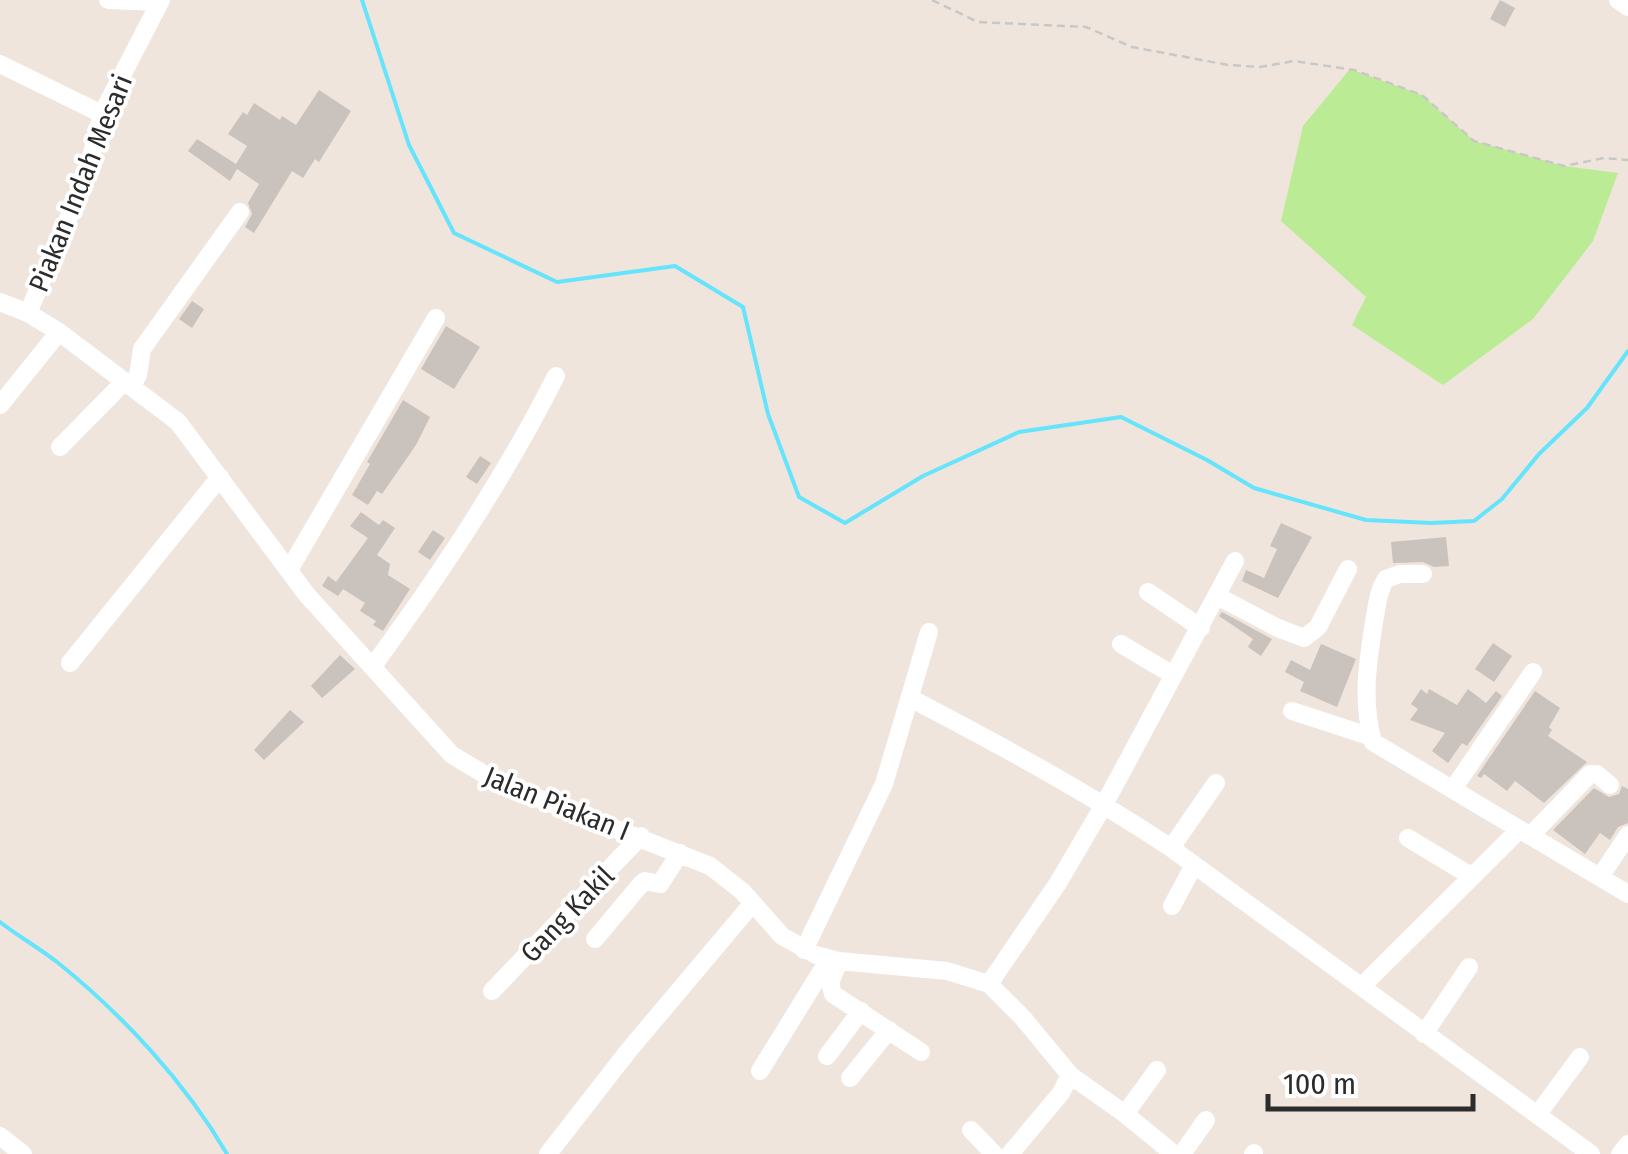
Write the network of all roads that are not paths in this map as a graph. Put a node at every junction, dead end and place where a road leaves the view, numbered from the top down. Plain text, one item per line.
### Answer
1 (108, 0) edge
2 (1618, 0) edge
3 (161, 1) edge
4 (1628, 7) edge
5 (0, 64) edge
6 (102, 114) junction
7 (240, 212) dead end
8 (0, 302) edge
9 (28, 313) junction
10 (436, 318) dead end
11 (59, 332) junction
12 (556, 376) dead end
13 (129, 384) junction
14 (0, 405) edge
15 (60, 447) dead end
16 (220, 477) junction
17 (1235, 561) dead end
18 (1348, 568) dead end
19 (289, 570) junction
20 (1423, 574) dead end
21 (1148, 592) dead end
22 (1218, 596) junction
23 (1202, 628) junction
24 (929, 632) dead end
25 (1121, 644) dead end
26 (70, 663) dead end
27 (373, 666) junction
28 (1534, 672) dead end
29 (1173, 674) junction
30 (910, 698) junction
31 (1292, 711) dead end
32 (1372, 737) junction
33 (1216, 783) dead end
34 (1610, 784) dead end
35 (1453, 789) junction
36 (1105, 803) junction
37 (1524, 833) junction
38 (1628, 835) edge
39 (641, 836) junction
40 (1408, 838) dead end
41 (1172, 848) junction
42 (680, 853) junction
43 (1194, 864) junction
44 (1471, 876) junction
45 (1600, 878) junction
46 (1628, 894) edge
47 (752, 904) junction
48 (1172, 906) dead end
49 (594, 939) dead end
50 (804, 950) junction
51 (834, 960) junction
52 (1470, 966) dead end
53 (990, 984) junction
54 (1362, 986) junction
55 (492, 991) dead end
56 (861, 1011) junction
57 (890, 1030) junction
58 (1424, 1034) junction
59 (921, 1052) dead end
60 (828, 1056) dead end
61 (1580, 1057) dead end
62 (1157, 1070) dead end
63 (760, 1072) dead end
64 (1070, 1075) junction
65 (850, 1078) dead end
66 (1125, 1114) junction
67 (1538, 1114) junction
68 (1206, 1120) dead end
69 (971, 1130) dead end
70 (0, 1136) edge
71 (1628, 1144) edge
72 (23, 1154) edge
73 (548, 1154) edge
74 (994, 1154) edge
75 (1010, 1154) edge
76 (1174, 1154) edge
77 (1182, 1154) edge
78 (1591, 1154) edge
79 (1620, 1154) edge

1 - 3 street
2 - 4 street
3 - 6 street, Piakan Indah Mesari
5 - 6 street
6 - 9 street, Piakan Indah Mesari
7 - 13 street
8 - 9 street, Jalan Piakan I
9 - 11 street, Jalan Piakan I
10 - 19 street
11 - 13 street, Jalan Piakan I
11 - 14 street
12 - 27 street
13 - 15 street
13 - 16 street, Jalan Piakan I
16 - 19 street, Jalan Piakan I
16 - 26 street
17 - 22 street
18 - 22 street
19 - 27 street, Jalan Piakan I
20 - 32 street
21 - 23 street
22 - 23 street
23 - 29 street
24 - 30 street
25 - 29 street
27 - 39 street, Jalan Piakan I
28 - 35 street
29 - 36 street
30 - 36 street
30 - 50 street
31 - 32 street
32 - 35 street
33 - 41 street
34 - 37 street
35 - 37 street
36 - 41 street
36 - 53 street
37 - 44 street
37 - 45 street
38 - 45 street
39 - 42 street, Jalan Piakan I
39 - 55 street, Gang Kakil
40 - 44 street
41 - 43 street
42 - 47 street, Jalan Piakan I
42 - 49 street
43 - 48 street
43 - 54 street
44 - 54 street
45 - 46 street
47 - 50 street, Jalan Piakan I
47 - 73 street
50 - 51 street, Jalan Piakan I
51 - 53 street, Jalan Piakan I
51 - 56 street
51 - 63 street
52 - 58 street
53 - 64 street
54 - 58 street
56 - 57 street
56 - 60 street
57 - 59 street
57 - 65 street
58 - 67 street
61 - 67 street
62 - 66 street
64 - 66 street
64 - 75 street
66 - 76 street
67 - 78 street
68 - 77 street
69 - 74 street
70 - 72 street
71 - 79 street

